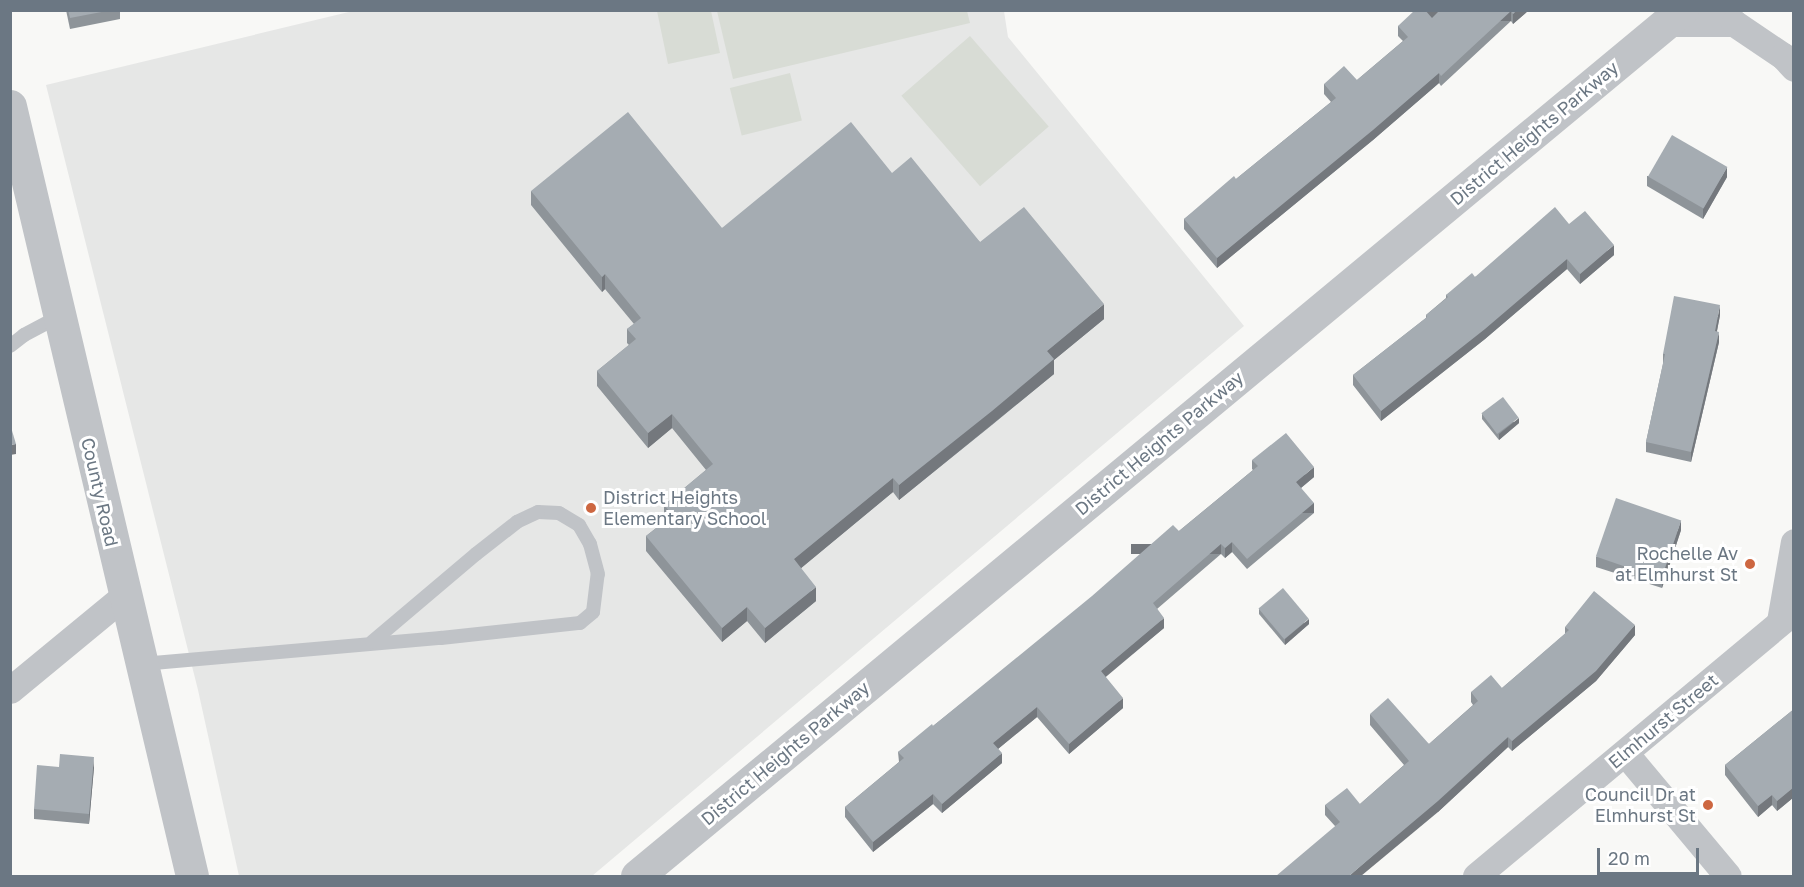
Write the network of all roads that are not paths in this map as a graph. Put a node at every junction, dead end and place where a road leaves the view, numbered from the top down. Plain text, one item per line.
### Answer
1 (1674, 17) edge
2 (1794, 68) edge
3 (10, 106) edge
4 (59, 316) junction
5 (10, 346) edge
6 (1794, 542) edge
7 (124, 596) junction
8 (1787, 616) edge
9 (372, 642) junction
10 (140, 664) junction
11 (10, 690) edge
12 (1625, 753) junction
13 (192, 876) edge
14 (637, 876) edge
15 (1476, 876) edge
16 (1728, 876) edge

1 - 2 street
1 - 14 street, District Heights Parkway
3 - 4 street, County Road
4 - 5 lane
4 - 7 street, County Road
6 - 8 street
7 - 10 street, County Road
7 - 11 street
8 - 12 street, Elmhurst Street
9 - 9 lane
9 - 10 lane
10 - 13 street, County Road
12 - 15 street, Elmhurst Street
12 - 16 street

